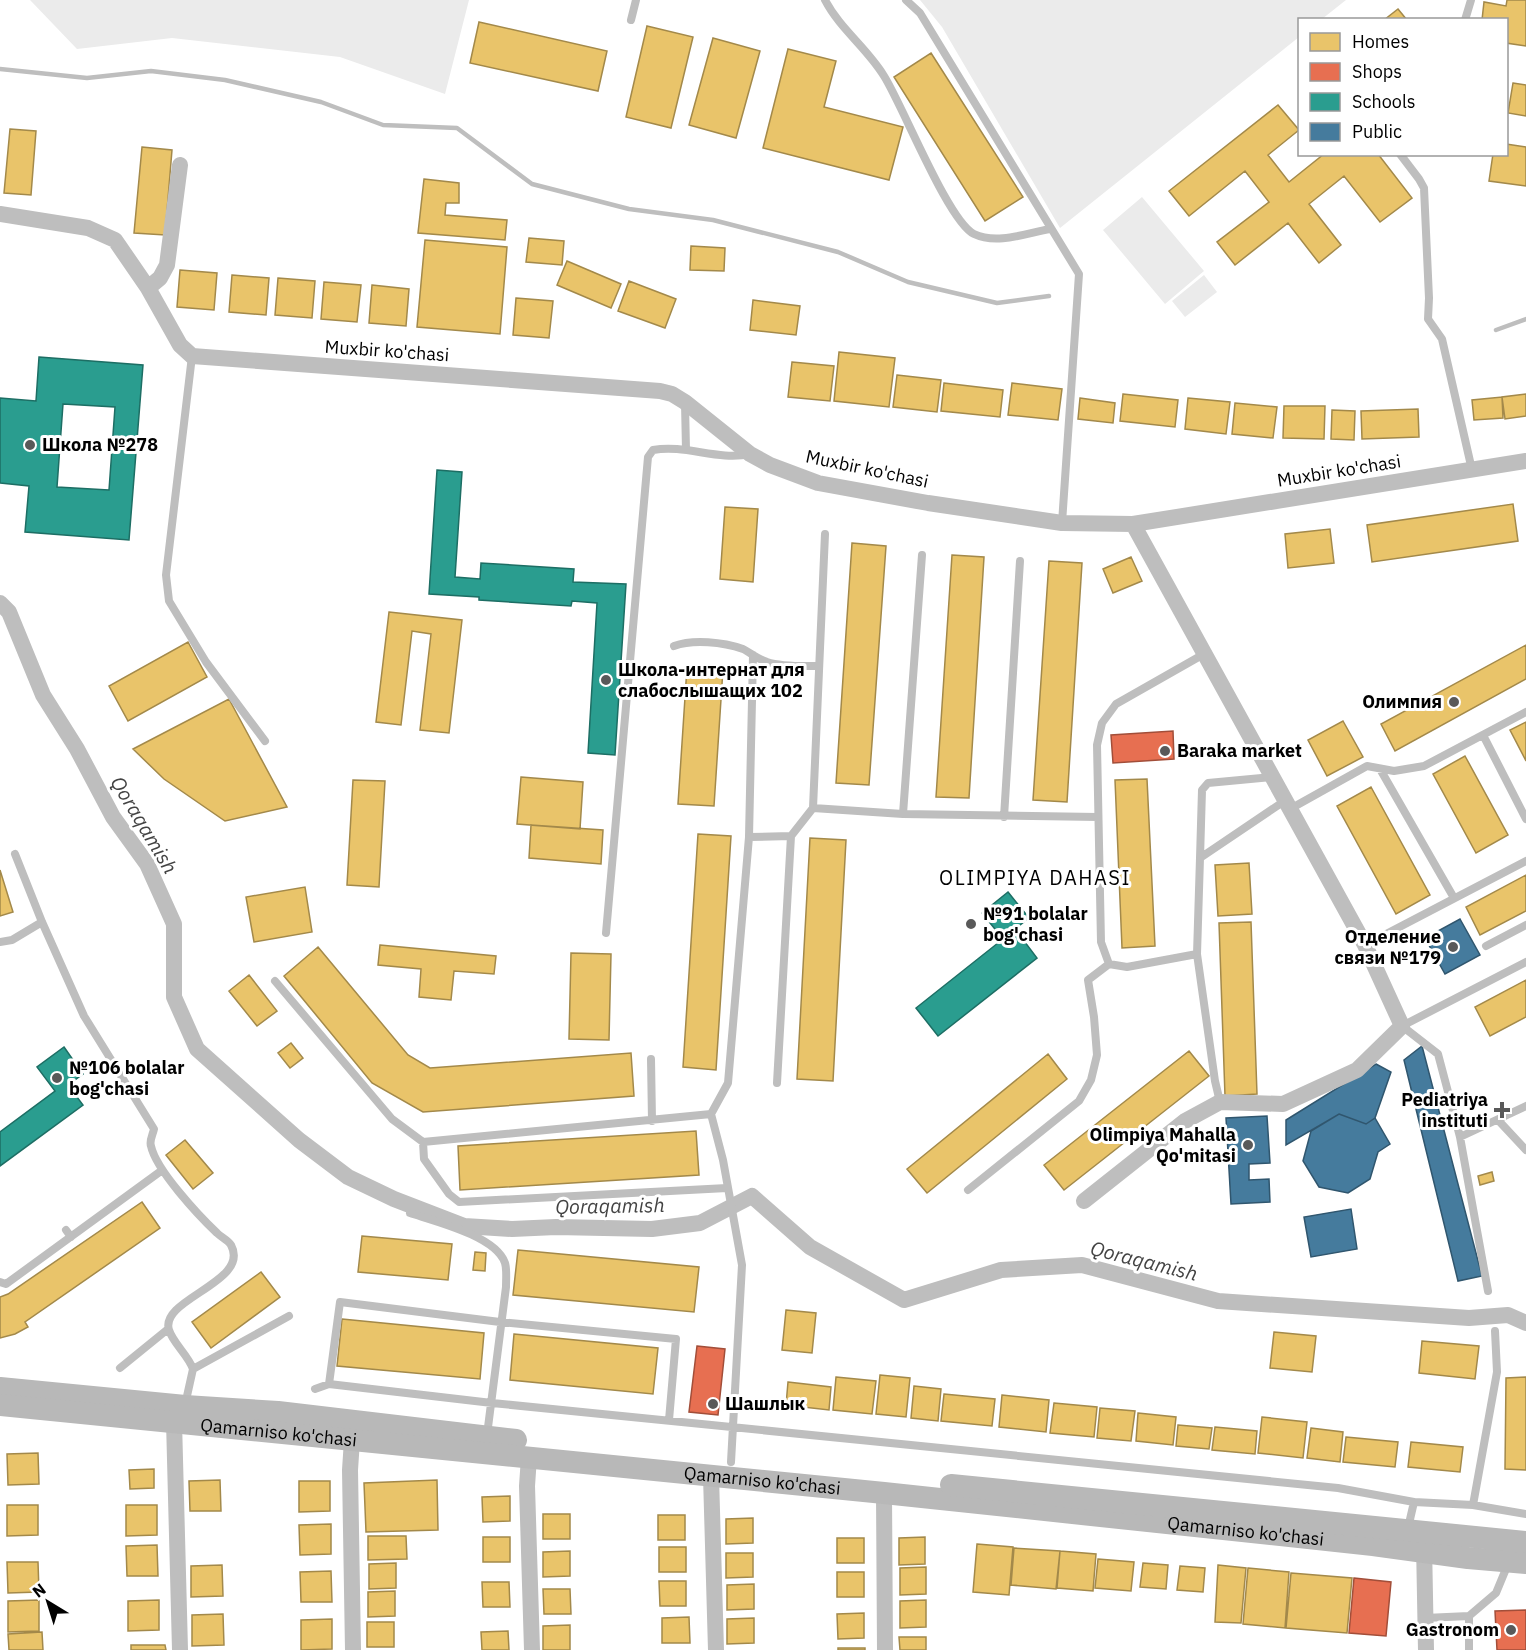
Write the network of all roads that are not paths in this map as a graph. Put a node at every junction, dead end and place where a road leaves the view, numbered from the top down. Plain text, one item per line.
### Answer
1 (636, 0) edge
2 (825, 0) edge
3 (906, 0) edge
4 (1471, 0) edge
5 (1466, 18) edge
6 (631, 20) dead end
7 (1402, 156) edge
8 (180, 165) dead end
9 (0, 214) edge
10 (1050, 229) junction
11 (148, 288) junction
12 (192, 356) junction
13 (685, 402) junction
14 (686, 450) junction
15 (750, 454) junction
16 (1526, 461) edge
17 (1472, 470) junction
18 (1062, 523) junction
19 (1133, 524) junction
20 (825, 534) dead end
21 (922, 555) dead end
22 (1020, 561) dead end
23 (674, 646) dead end
24 (1204, 654) junction
25 (753, 655) junction
26 (818, 666) junction
27 (1526, 712) edge
28 (1483, 735) junction
29 (265, 741) dead end
30 (1380, 769) junction
31 (1273, 777) junction
32 (1288, 804) junction
33 (813, 808) junction
34 (903, 814) junction
35 (1004, 817) junction
36 (1098, 817) junction
37 (1526, 819) edge
38 (791, 836) junction
39 (749, 837) junction
40 (15, 854) dead end
41 (1200, 858) junction
42 (1526, 861) edge
43 (1454, 898) junction
44 (42, 922) junction
45 (1526, 925) edge
46 (606, 933) dead end
47 (0, 942) edge
48 (1365, 945) junction
49 (1486, 946) dead end
50 (1197, 954) junction
51 (1526, 962) edge
52 (1109, 964) junction
53 (275, 981) dead end
54 (1402, 1026) junction
55 (651, 1059) dead end
56 (777, 1083) dead end
57 (1220, 1102) junction
58 (1526, 1106) edge
59 (711, 1114) junction
60 (652, 1120) junction
61 (1498, 1120) junction
62 (1460, 1137) junction
63 (423, 1142) junction
64 (1526, 1150) edge
65 (161, 1171) junction
66 (727, 1188) junction
67 (968, 1190) dead end
68 (1084, 1201) dead end
69 (410, 1213) dead end
70 (0, 1282) edge
71 (1488, 1291) dead end
72 (289, 1316) dead end
73 (500, 1322) junction
74 (168, 1329) junction
75 (1495, 1331) dead end
76 (120, 1368) dead end
77 (193, 1369) junction
78 (329, 1384) junction
79 (0, 1388) edge
80 (315, 1389) dead end
81 (492, 1403) junction
82 (0, 1405) edge
83 (179, 1414) junction
84 (669, 1420) junction
85 (732, 1427) junction
86 (486, 1437) junction
87 (352, 1440) junction
88 (530, 1457) junction
89 (731, 1462) junction
90 (711, 1476) junction
91 (884, 1493) junction
92 (1414, 1502) junction
93 (1473, 1505) junction
94 (1526, 1514) edge
95 (1418, 1539) junction
96 (1526, 1542) edge
97 (1518, 1562) edge
98 (1469, 1616) junction
99 (1425, 1618) junction
100 (180, 1650) edge
101 (353, 1650) edge
102 (532, 1650) edge
103 (716, 1650) edge
104 (885, 1650) edge
105 (1426, 1650) edge
106 (1469, 1650) edge

1 - 6 lane
2 - 10 lane
3 - 10 lane
4 - 5 lane
7 - 17 lane
8 - 11 street
9 - 11 street
10 - 18 lane
11 - 12 street
12 - 13 street, Muxbir ko'chasi
12 - 29 lane
13 - 14 lane
13 - 15 street, Muxbir ko'chasi
14 - 15 lane
14 - 46 lane
15 - 18 street, Muxbir ko'chasi
16 - 17 street, Muxbir ko'chasi
17 - 19 street, Muxbir ko'chasi
18 - 19 street, Muxbir ko'chasi
19 - 24 street
20 - 26 lane
21 - 34 lane
22 - 35 lane
23 - 25 lane
24 - 31 street
24 - 36 lane
25 - 26 lane
25 - 39 lane
26 - 33 lane
27 - 28 lane
28 - 30 lane
28 - 37 lane
30 - 32 lane
30 - 43 lane
31 - 32 street
31 - 41 lane
32 - 41 lane
32 - 48 street
33 - 34 lane
33 - 38 lane
34 - 35 lane
35 - 36 lane
36 - 52 lane
38 - 39 lane
38 - 56 lane
39 - 59 lane
40 - 44 lane
41 - 50 lane
42 - 43 lane
43 - 48 lane
44 - 47 lane
44 - 65 lane
45 - 49 lane
48 - 54 street
50 - 52 lane
50 - 57 lane
51 - 54 lane
52 - 67 lane
53 - 63 lane
54 - 57 street
54 - 62 lane
55 - 60 lane
57 - 68 street
58 - 61 lane
59 - 60 lane
59 - 66 lane
60 - 63 lane
61 - 62 lane
61 - 64 lane
62 - 71 lane
63 - 66 lane
65 - 70 lane
65 - 74 lane
66 - 85 lane
69 - 73 lane
72 - 77 lane
73 - 78 lane
73 - 81 lane
73 - 84 lane
74 - 76 lane
74 - 77 lane
75 - 93 lane
77 - 83 lane
78 - 80 lane
78 - 81 lane
79 - 83 main road, Qamarniso ko'chasi
81 - 84 lane
81 - 86 lane
82 - 83 main road, Qamarniso ko'chasi
83 - 86 main road, Qamarniso ko'chasi
83 - 87 main road, Qamarniso ko'chasi
83 - 100 street
84 - 85 lane
85 - 89 lane
85 - 92 lane
86 - 89 main road, Qamarniso ko'chasi
87 - 88 main road, Qamarniso ko'chasi
87 - 101 street
88 - 90 main road, Qamarniso ko'chasi
88 - 102 street
89 - 95 main road, Qamarniso ko'chasi
90 - 91 main road, Qamarniso ko'chasi
90 - 103 street
91 - 95 main road, Qamarniso ko'chasi
91 - 104 street
92 - 93 lane
92 - 95 lane
93 - 94 lane
95 - 96 main road, Qamarniso ko'chasi
95 - 97 main road, Qamarniso ko'chasi
95 - 99 street
97 - 98 lane
98 - 99 lane
98 - 106 lane
99 - 105 street

